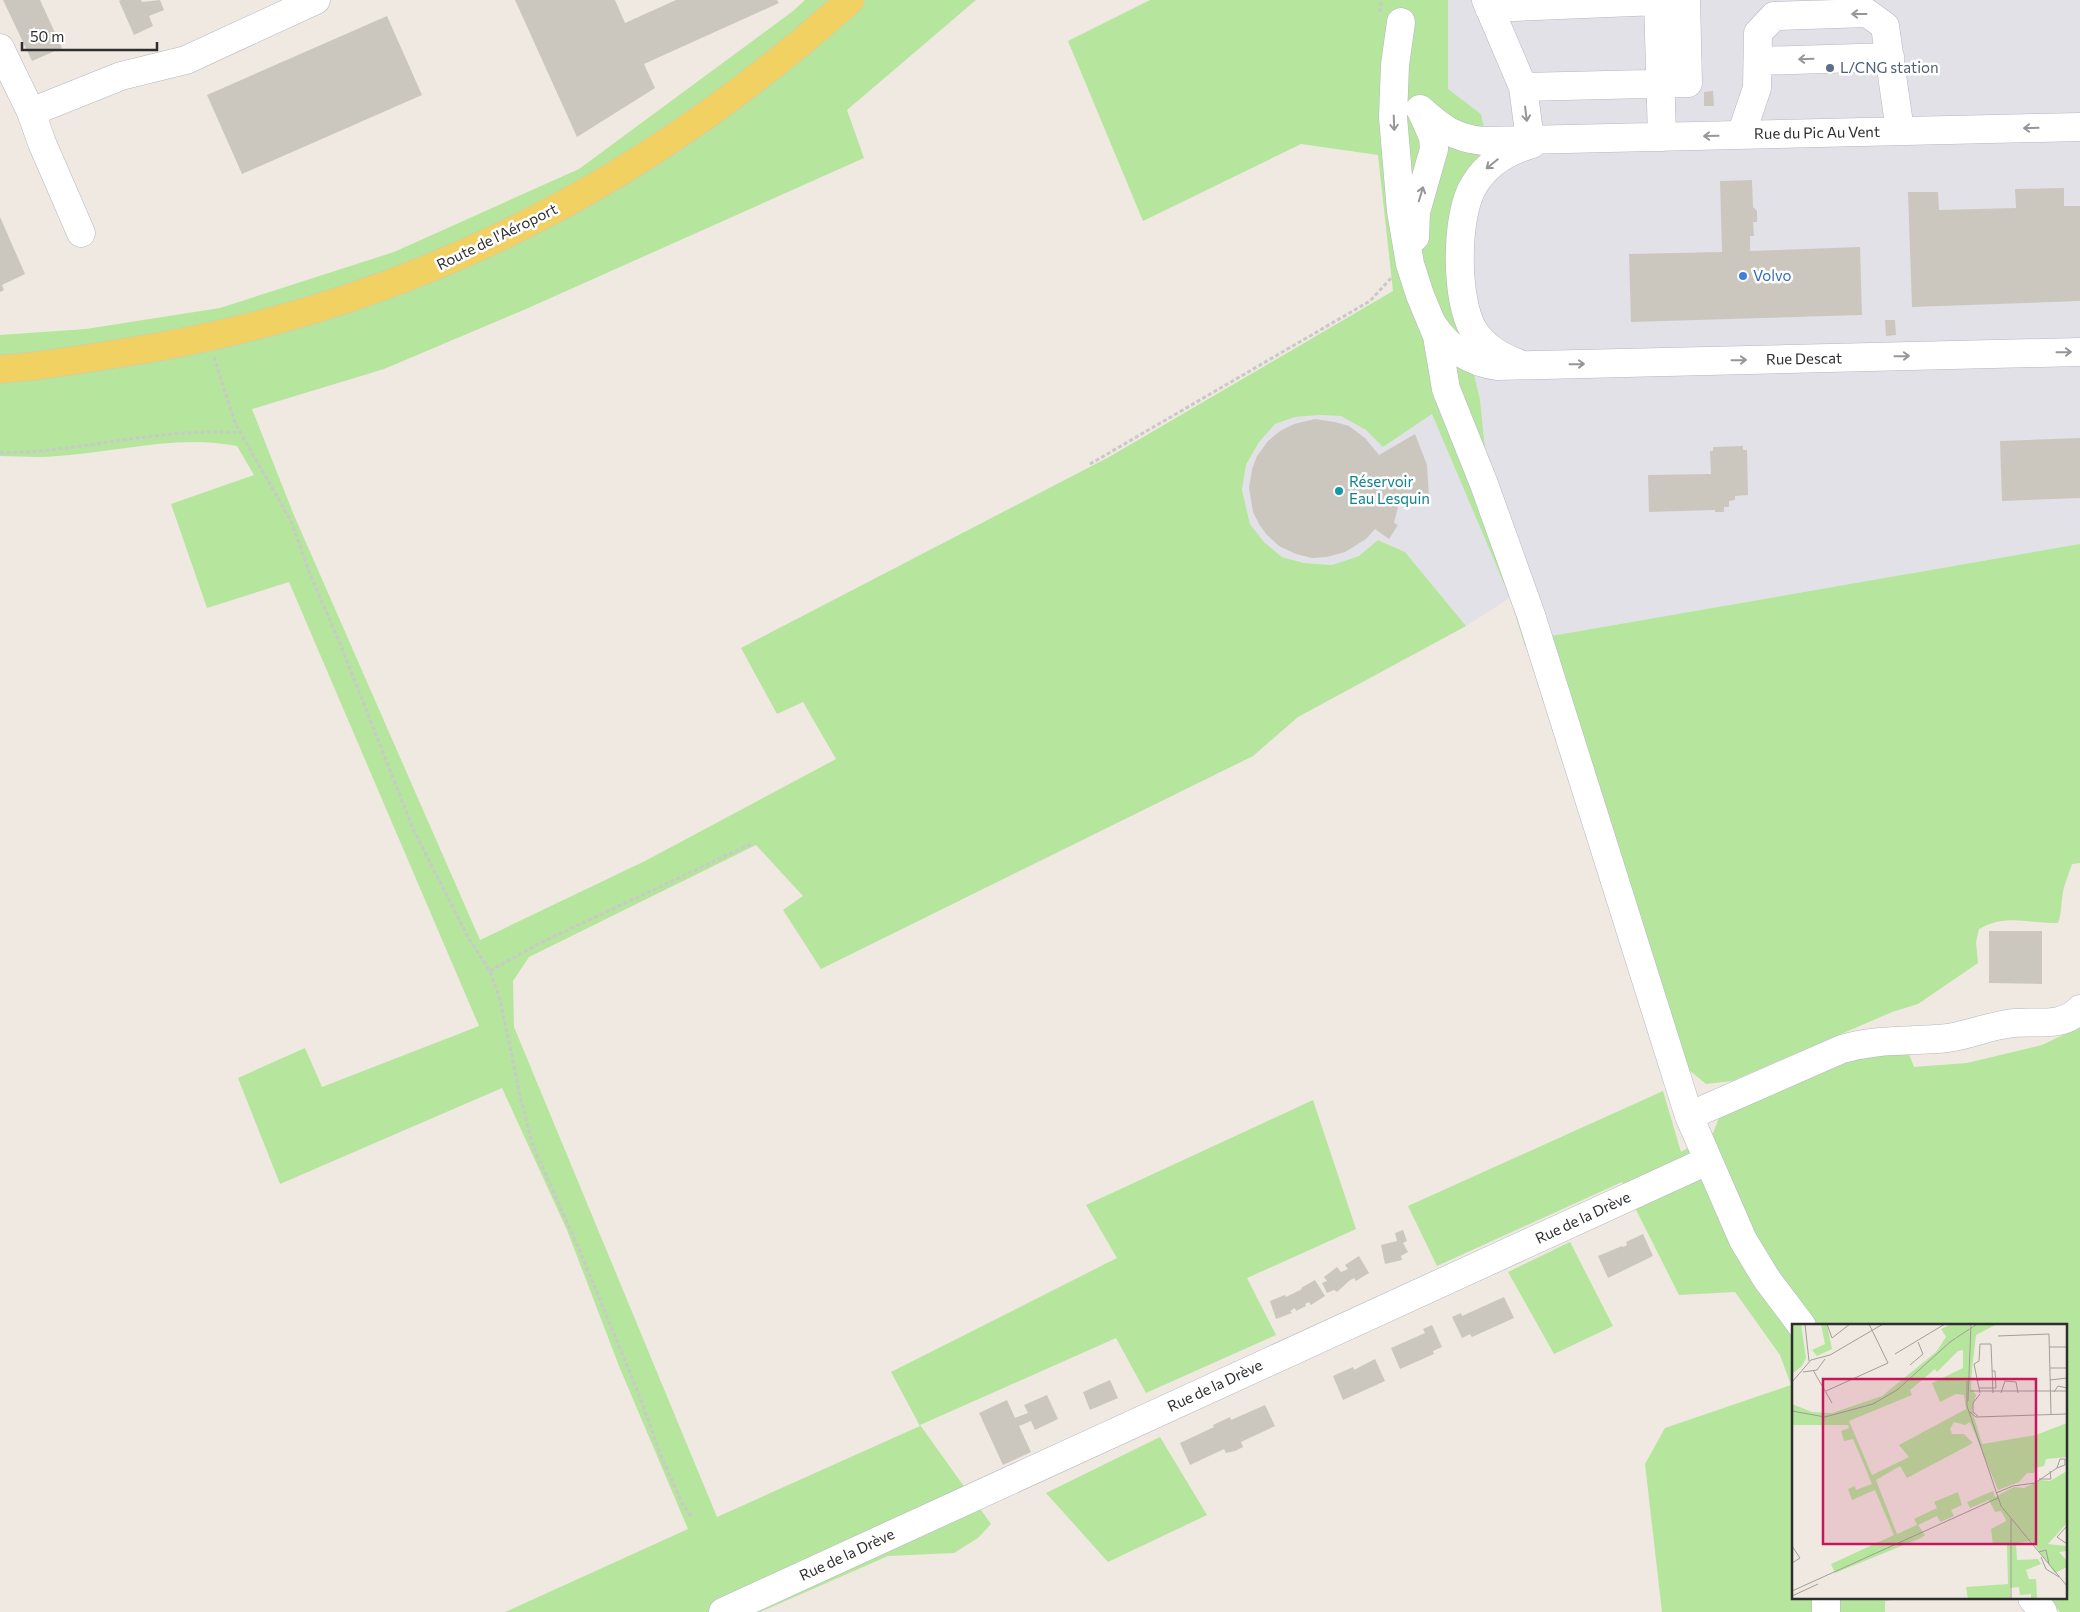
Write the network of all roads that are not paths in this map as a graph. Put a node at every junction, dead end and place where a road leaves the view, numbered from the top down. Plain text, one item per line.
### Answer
1 (316, 0) edge
2 (850, 0) edge
3 (1658, 0) edge
4 (1686, 0) edge
5 (1488, 4) edge
6 (1402, 11) edge
7 (1888, 47) junction
8 (0, 48) edge
9 (1758, 51) junction
10 (1660, 84) junction
11 (1523, 87) junction
12 (32, 112) junction
13 (1434, 125) junction
14 (2080, 127) edge
15 (1900, 131) junction
16 (1741, 135) junction
17 (1662, 137) junction
18 (1541, 140) junction
19 (1396, 162) junction
20 (81, 233) dead end
21 (1462, 280) joint
22 (1433, 325) junction
23 (2080, 352) edge
24 (1461, 353) junction
25 (91, 358) junction
26 (0, 360) edge
27 (1528, 366) junction
28 (0, 369) edge
29 (1459, 404) junction
30 (2080, 1010) edge
31 (1689, 1116) junction
32 (1707, 1161) junction
33 (1801, 1324) edge
34 (2034, 1600) edge
35 (723, 1612) edge
36 (2043, 1612) edge

1 - 12 street
2 - 25 main road, Route de l'Aéroport
3 - 5 street
3 - 10 street
4 - 10 street
5 - 11 street
6 - 13 street
6 -> 19 street
7 -> 9 street
7 -> 9 street
7 - 15 street
8 - 12 street
9 - 16 street
10 - 11 street
10 - 17 street
11 -> 18 street
12 - 20 street
13 - 18 street, Rue du Pic Au Vent
13 - 19 street
24 -> 13 street
14 -> 15 street, Rue du Pic Au Vent
15 - 16 street, Rue du Pic Au Vent
16 -> 17 street, Rue du Pic Au Vent
17 - 18 street, Rue du Pic Au Vent
18 -> 21 street, Rue du Pic Au Vent
19 - 22 street
21 - 27 street, Rue Descat
22 - 24 street, Rue Descat
22 - 29 street
27 -> 23 street, Rue Descat
24 - 27 street, Rue Descat
24 - 29 street
25 - 26 main road, Route de l'Aéroport
25 - 28 main road, Route de l'Aéroport
29 - 31 street
30 - 31 street
31 - 32 street
32 - 33 street
32 - 35 street, Rue de la Drève
34 - 36 street

